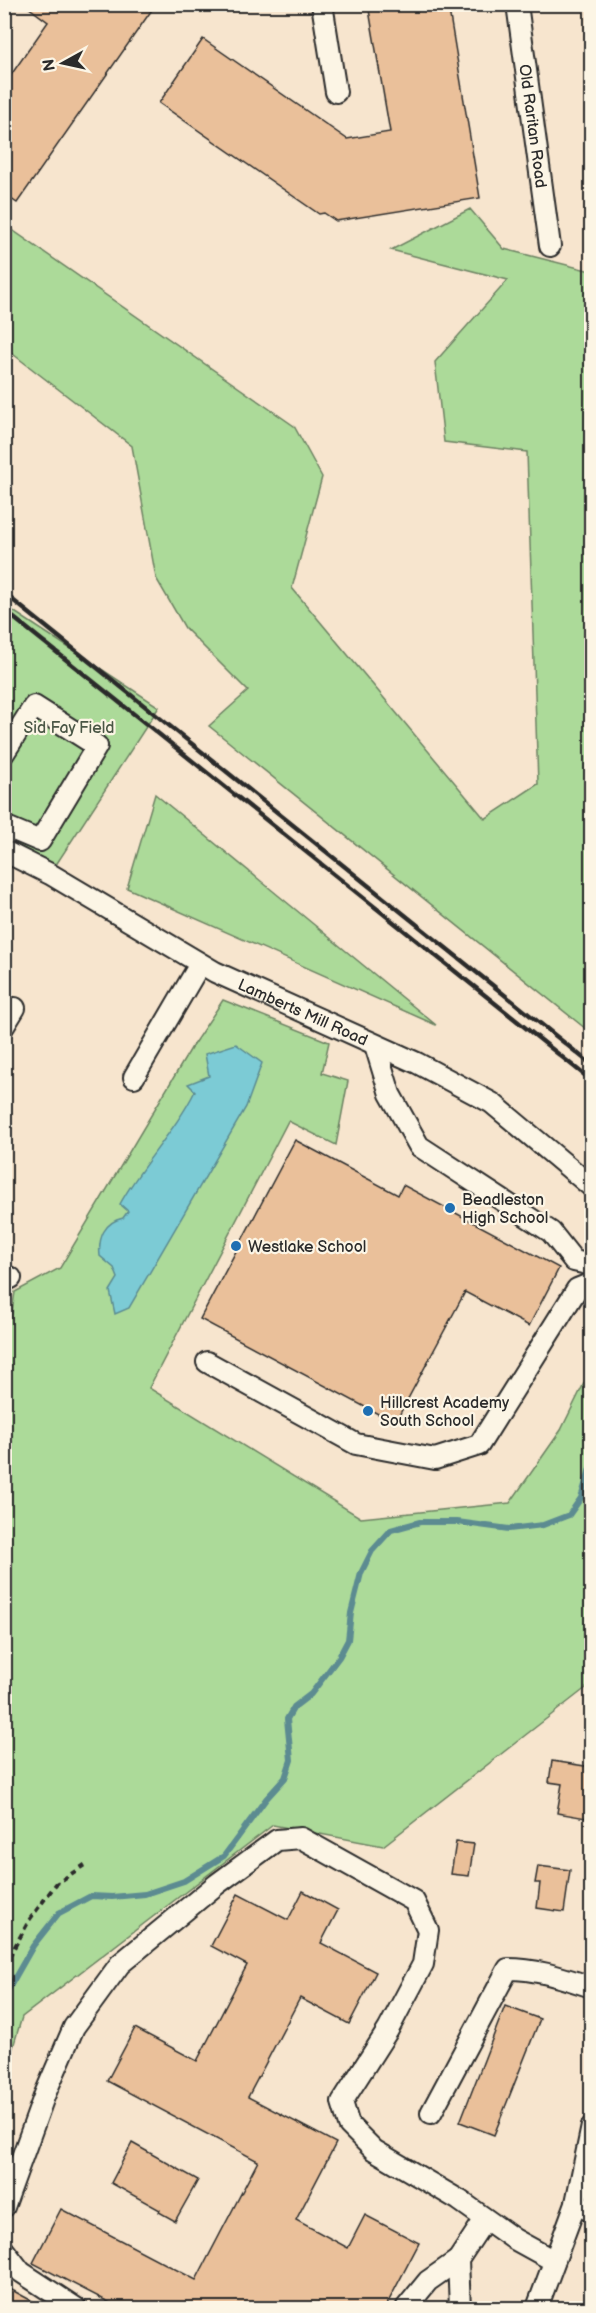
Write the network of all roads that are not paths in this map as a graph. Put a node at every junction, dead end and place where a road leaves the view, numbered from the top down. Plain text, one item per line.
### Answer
1 (322, 4) edge
2 (517, 4) edge
3 (336, 92) dead end
4 (550, 246) dead end
5 (4, 753) edge
6 (4, 836) edge
7 (4, 851) edge
8 (200, 964) junction
9 (15, 1008) dead end
10 (4, 1026) edge
11 (375, 1045) junction
12 (134, 1077) dead end
13 (591, 1187) edge
14 (591, 1265) edge
15 (591, 1283) edge
16 (207, 1362) dead end
17 (591, 1987) edge
18 (431, 2113) dead end
19 (591, 2126) edge
20 (4, 2207) edge
21 (584, 2207) edge
22 (485, 2219) junction
23 (4, 2250) edge
24 (458, 2260) junction
25 (554, 2261) junction
26 (76, 2308) edge
27 (406, 2308) edge
28 (460, 2308) edge
29 (537, 2308) edge

1 - 3 street
2 - 4 street, Old Raritan Road
5 - 6 street
7 - 8 street, Lamberts Mill Road
8 - 11 street, Lamberts Mill Road
8 - 12 street
9 - 10 street
11 - 13 street, Lamberts Mill Road
11 - 14 street
15 - 16 street
17 - 18 street
19 - 21 street
20 - 22 street
21 - 25 street
22 - 24 street
22 - 25 street
23 - 26 street
24 - 27 street
24 - 28 street
25 - 29 street

